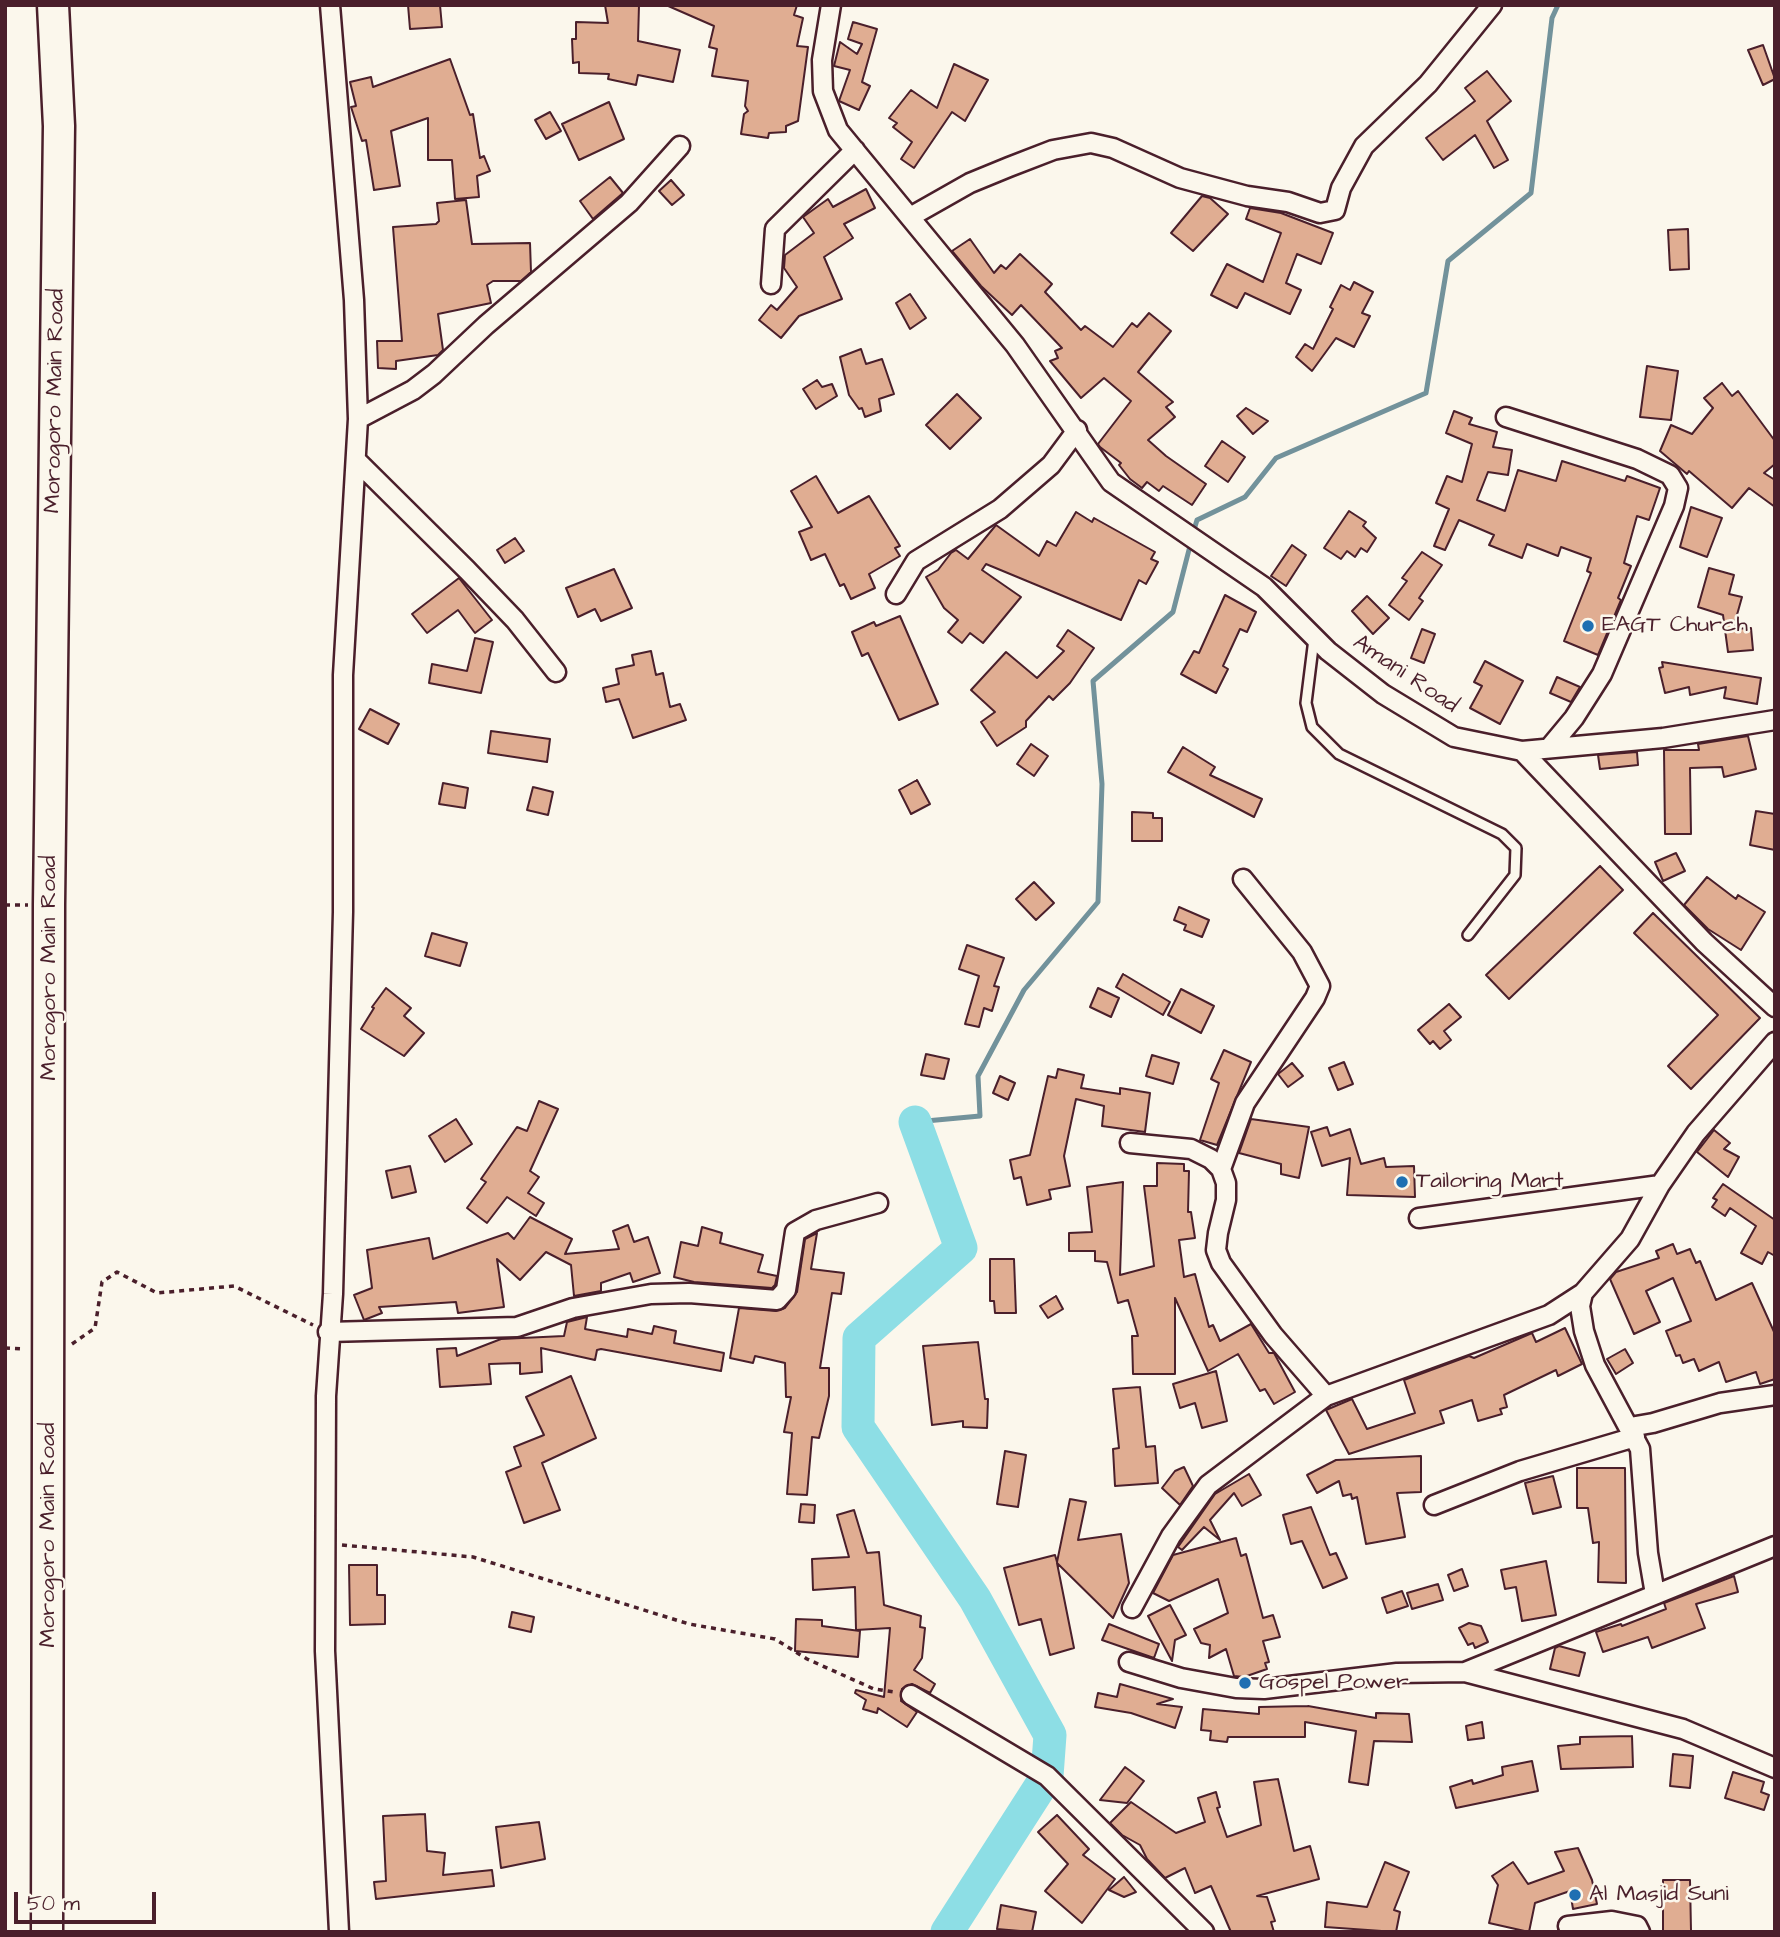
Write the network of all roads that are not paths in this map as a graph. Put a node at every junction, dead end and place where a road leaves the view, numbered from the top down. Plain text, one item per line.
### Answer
1 (53, 5) edge
2 (330, 5) edge
3 (831, 5) edge
4 (1492, 5) edge
5 (680, 146) dead end
6 (855, 150) junction
7 (910, 217) junction
8 (771, 284) dead end
9 (1506, 417) dead end
10 (358, 419) junction
11 (1077, 430) junction
12 (356, 460) junction
13 (896, 594) dead end
14 (1314, 637) junction
15 (556, 672) dead end
16 (1775, 720) edge
17 (1549, 748) junction
18 (1521, 751) junction
19 (1243, 879) dead end
20 (1468, 935) dead end
21 (1775, 1007) edge
22 (1775, 1042) edge
23 (1130, 1143) dead end
24 (1221, 1169) junction
25 (1660, 1185) junction
26 (878, 1203) dead end
27 (1419, 1218) dead end
28 (1583, 1293) junction
29 (328, 1332) junction
30 (1775, 1395) edge
31 (1326, 1396) junction
32 (1632, 1432) junction
33 (1434, 1505) dead end
34 (1775, 1546) edge
35 (1655, 1594) junction
36 (1132, 1608) dead end
37 (1129, 1662) dead end
38 (1465, 1672) junction
39 (911, 1695) road end
40 (1775, 1768) edge
41 (1568, 1926) dead end
42 (47, 1932) edge
43 (339, 1932) edge
44 (1204, 1932) edge
45 (1640, 1932) edge

1 - 42 highway, Morogoro Main Road
2 - 10 street
3 - 6 street, Amani Road
4 - 7 street
5 - 10 street
6 - 7 street, Amani Road
6 - 8 street
7 - 11 street, Amani Road
9 - 17 street
10 - 12 street
11 - 13 street
11 - 14 street, Amani Road
12 - 15 street
12 - 29 street
14 - 18 street, Amani Road
14 - 20 lane
16 - 17 street, Amani Road
17 - 18 street, Amani Road
18 - 21 street
19 - 24 street
22 - 25 street
23 - 24 street
24 - 31 street
25 - 27 street
25 - 28 street
26 - 29 street
28 - 31 street
28 - 32 street
29 - 43 street
30 - 32 street
31 - 36 street
32 - 33 street
32 - 35 street
34 - 35 street
35 - 38 street
37 - 38 street
38 - 40 street
39 - 44 street
41 - 45 street

